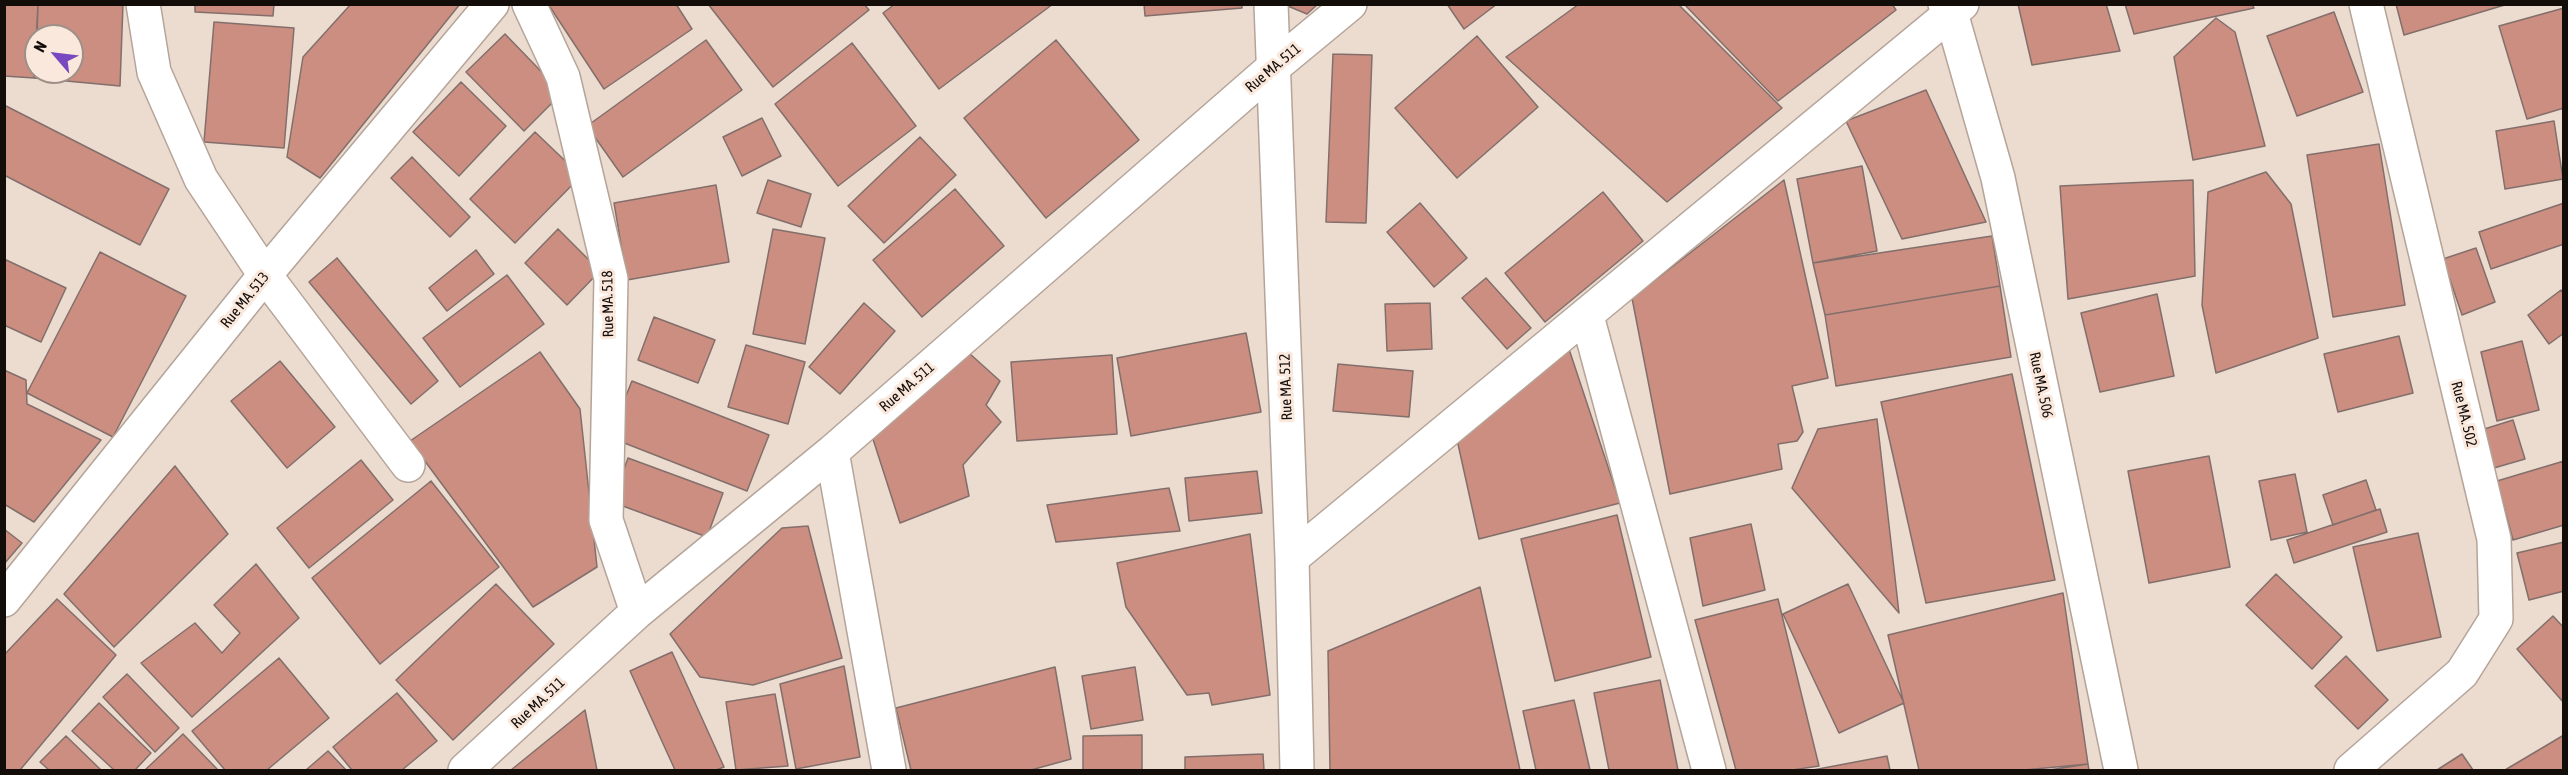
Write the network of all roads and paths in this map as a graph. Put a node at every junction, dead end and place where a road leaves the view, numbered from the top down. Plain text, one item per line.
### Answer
1 (143, 4) edge
2 (492, 4) edge
3 (529, 4) edge
4 (1271, 4) edge
5 (1350, 4) edge
6 (2366, 4) edge
7 (1952, 7) edge
8 (1275, 66) junction
9 (265, 275) junction
10 (1587, 316) junction
11 (832, 452) junction
12 (408, 465) dead end
13 (1293, 558) junction
14 (4, 600) edge
15 (637, 612) junction
16 (465, 771) edge
17 (889, 771) edge
18 (1297, 771) edge
19 (1709, 771) edge
20 (2121, 771) edge
21 (2351, 771) edge

1 - 9 street
2 - 9 street, Rue MA. 513
3 - 15 street, Rue MA. 518
4 - 8 street, Rue MA. 512
5 - 8 street, Rue MA. 511
6 - 21 street, Rue MA. 502
7 - 10 street
7 - 20 street, Rue MA. 506
8 - 11 street, Rue MA. 511
8 - 13 street, Rue MA. 512
9 - 12 street
9 - 14 street, Rue MA. 513
10 - 13 street
10 - 19 street
11 - 15 street, Rue MA. 511
11 - 17 street
13 - 18 street, Rue MA. 512
15 - 16 street, Rue MA. 511

